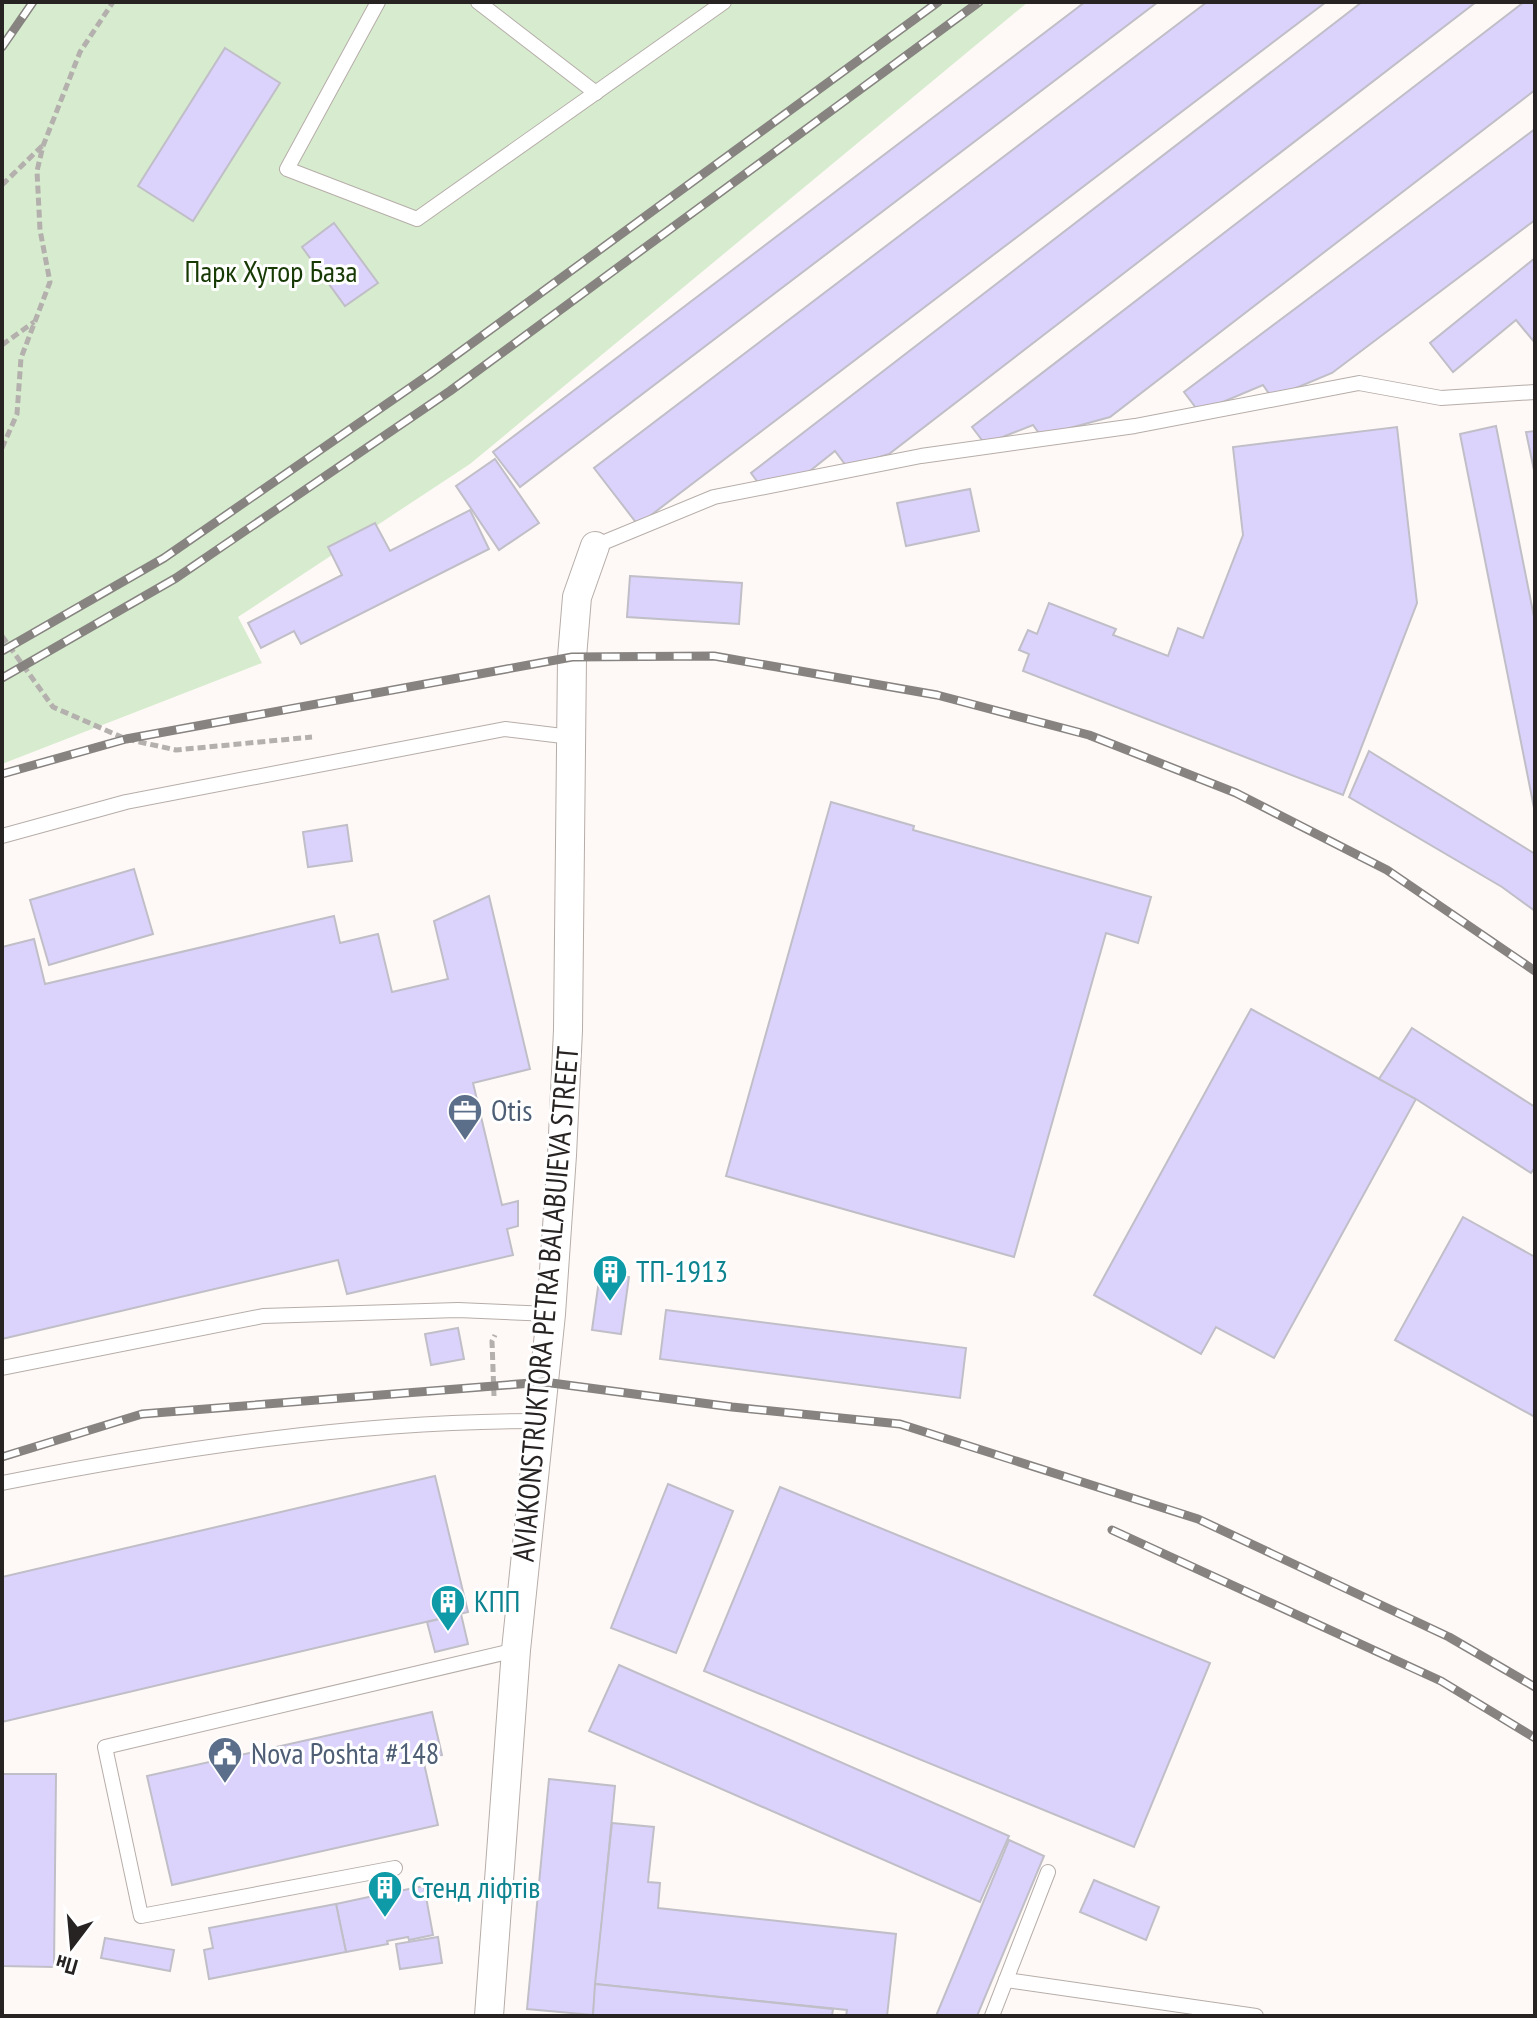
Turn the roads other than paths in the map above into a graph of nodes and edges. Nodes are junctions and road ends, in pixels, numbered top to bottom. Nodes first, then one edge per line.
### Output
1 (378, 2) edge
2 (478, 2) edge
3 (724, 2) edge
4 (596, 93) junction
5 (1535, 392) edge
6 (595, 546) joint
7 (571, 737) junction
8 (2, 836) edge
9 (551, 1314) junction
10 (2, 1368) edge
11 (539, 1421) junction
12 (2, 1483) edge
13 (516, 1650) junction
14 (395, 1868) dead end
15 (1048, 1872) dead end
16 (1006, 1980) junction
17 (489, 2016) edge
18 (992, 2016) edge
19 (1256, 2016) edge

1 - 4 lane
2 - 4 lane
3 - 4 lane
5 - 6 lane
6 - 7 street, AVIAKONSTRUKTORA PETRA BALABUIEVA STREET
7 - 8 lane
7 - 9 street, AVIAKONSTRUKTORA PETRA BALABUIEVA STREET
9 - 10 lane
9 - 11 street, AVIAKONSTRUKTORA PETRA BALABUIEVA STREET
11 - 12 lane
11 - 13 street, AVIAKONSTRUKTORA PETRA BALABUIEVA STREET
13 - 14 lane
13 - 17 street, AVIAKONSTRUKTORA PETRA BALABUIEVA STREET
15 - 16 lane
16 - 18 lane
16 - 19 lane

